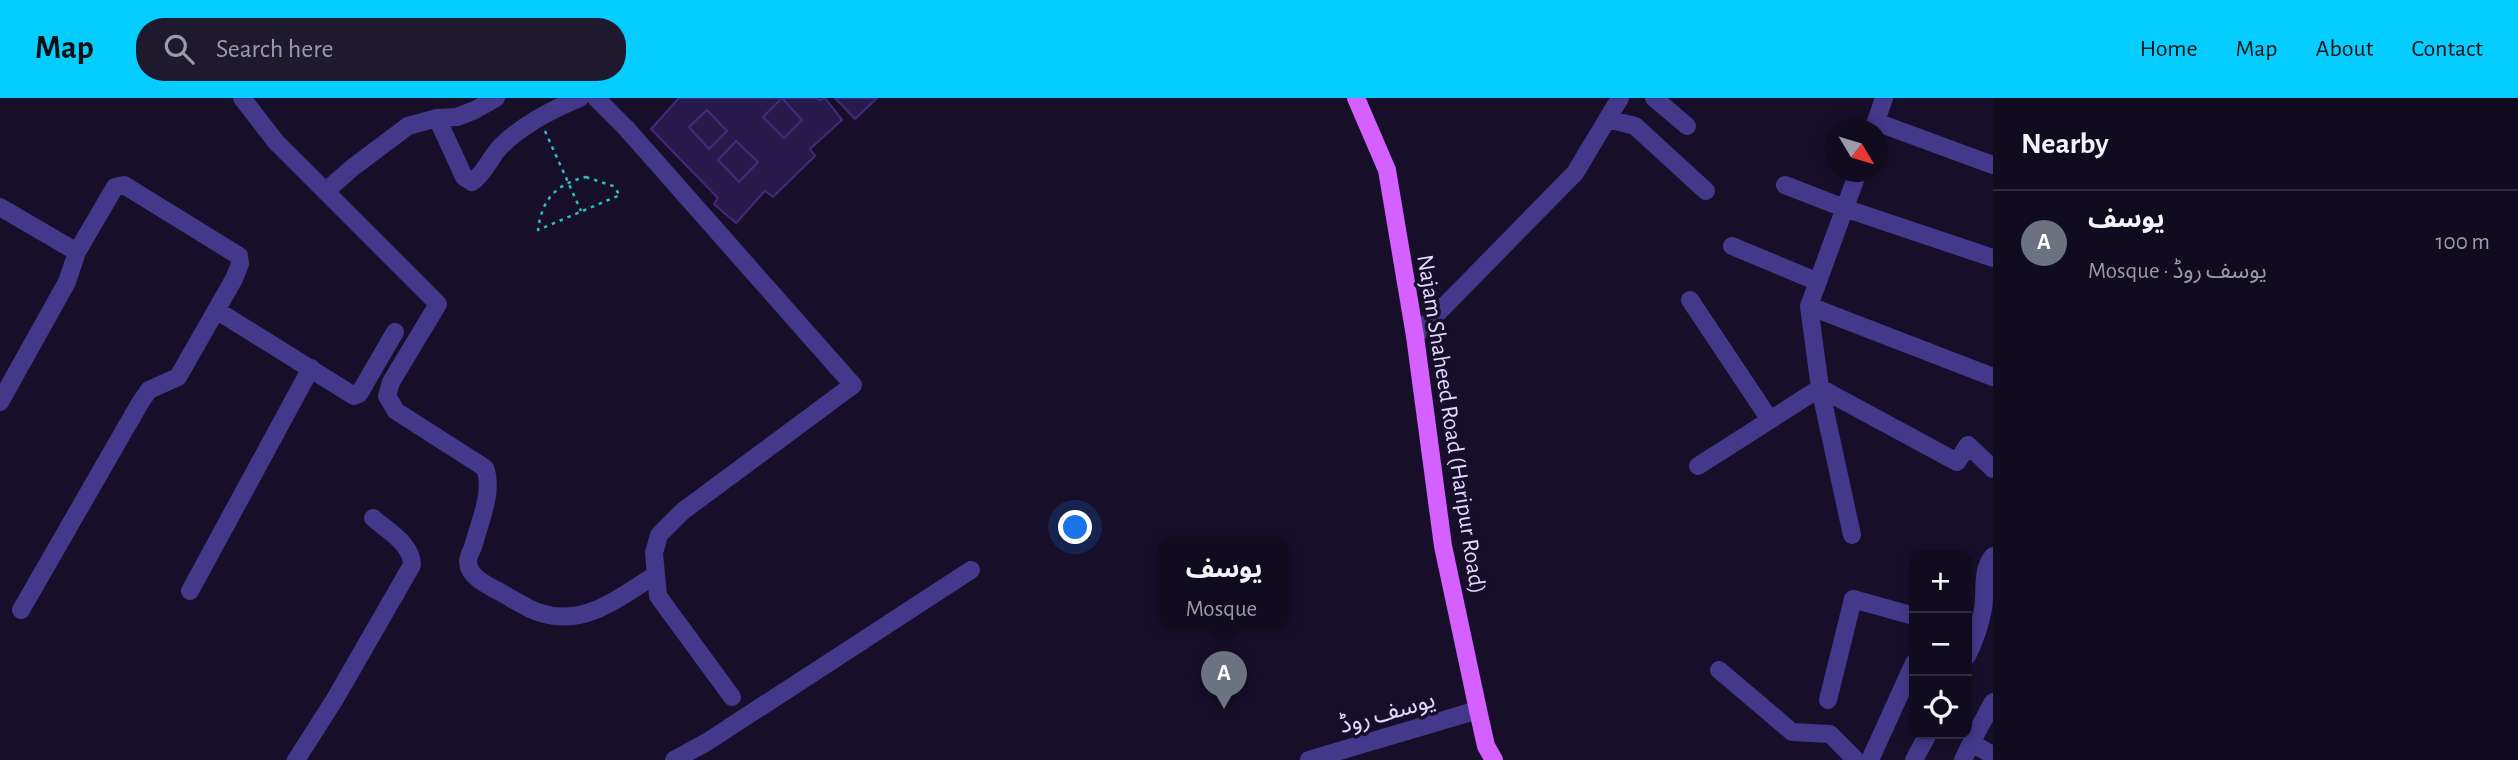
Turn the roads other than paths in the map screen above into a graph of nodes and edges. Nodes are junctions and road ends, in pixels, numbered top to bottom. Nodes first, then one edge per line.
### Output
1 (242, 98) edge
2 (496, 98) edge
3 (580, 98) edge
4 (596, 98) edge
5 (1356, 98) edge
6 (1620, 98) edge
7 (1654, 98) edge
8 (1884, 98) edge
9 (438, 118) junction
10 (1608, 119) junction
11 (1876, 119) edge
12 (1687, 126) dead end
13 (1888, 131) edge
14 (1993, 165) edge
15 (1854, 182) edge
16 (1785, 185) dead end
17 (326, 191) junction
18 (1706, 191) dead end
19 (0, 206) edge
20 (1844, 208) junction
21 (1732, 246) dead end
22 (77, 252) junction
23 (1993, 258) edge
24 (1816, 281) junction
25 (1690, 300) dead end
26 (1809, 306) junction
27 (216, 310) junction
28 (395, 332) dead end
29 (1415, 336) junction
30 (311, 368) junction
31 (1993, 377) edge
32 (1820, 387) junction
33 (0, 402) edge
34 (1770, 420) junction
35 (1699, 466) dead end
36 (1993, 469) edge
37 (373, 518) dead end
38 (1852, 536) dead end
39 (1993, 556) edge
40 (971, 570) dead end
41 (655, 575) junction
42 (190, 591) dead end
43 (1972, 600) edge
44 (1984, 606) junction
45 (21, 610) dead end
46 (1909, 614) edge
47 (1972, 646) edge
48 (1719, 670) dead end
49 (1909, 674) edge
50 (732, 697) dead end
51 (1828, 700) dead end
52 (1993, 702) edge
53 (1478, 710) junction
54 (1925, 739) edge
55 (1971, 743) junction
56 (1993, 755) edge
57 (296, 760) edge
58 (674, 760) edge
59 (1309, 760) edge
60 (1494, 760) edge
61 (1856, 760) edge
62 (1870, 760) edge
63 (1914, 760) edge
64 (1963, 760) edge

1 - 17 street
2 - 9 street
3 - 9 street
4 - 41 street
5 - 29 main road, Najam Shaheed Road (Haripur Road)
6 - 10 street
7 - 12 street
8 - 11 street
9 - 17 street
10 - 18 street
10 - 29 street
13 - 14 street
15 - 20 street
16 - 20 street
17 - 41 street
19 - 22 street
20 - 23 street
20 - 24 street
21 - 24 street
22 - 27 street
22 - 33 street
24 - 26 street
25 - 34 street
26 - 31 street
26 - 32 street
27 - 30 street
27 - 45 street
28 - 30 street
29 - 53 main road, Najam Shaheed Road (Haripur Road)
30 - 42 street
32 - 34 street
32 - 36 street
32 - 38 street
34 - 35 street
37 - 57 street
39 - 44 street
40 - 58 street
41 - 50 street
43 - 44 street
44 - 47 street
46 - 51 street
48 - 61 street
49 - 62 street
52 - 55 street
53 - 59 street, یوسف روڈ
53 - 60 main road, Najam Shaheed Road (Haripur Road)
54 - 63 street
55 - 56 street
55 - 64 street

